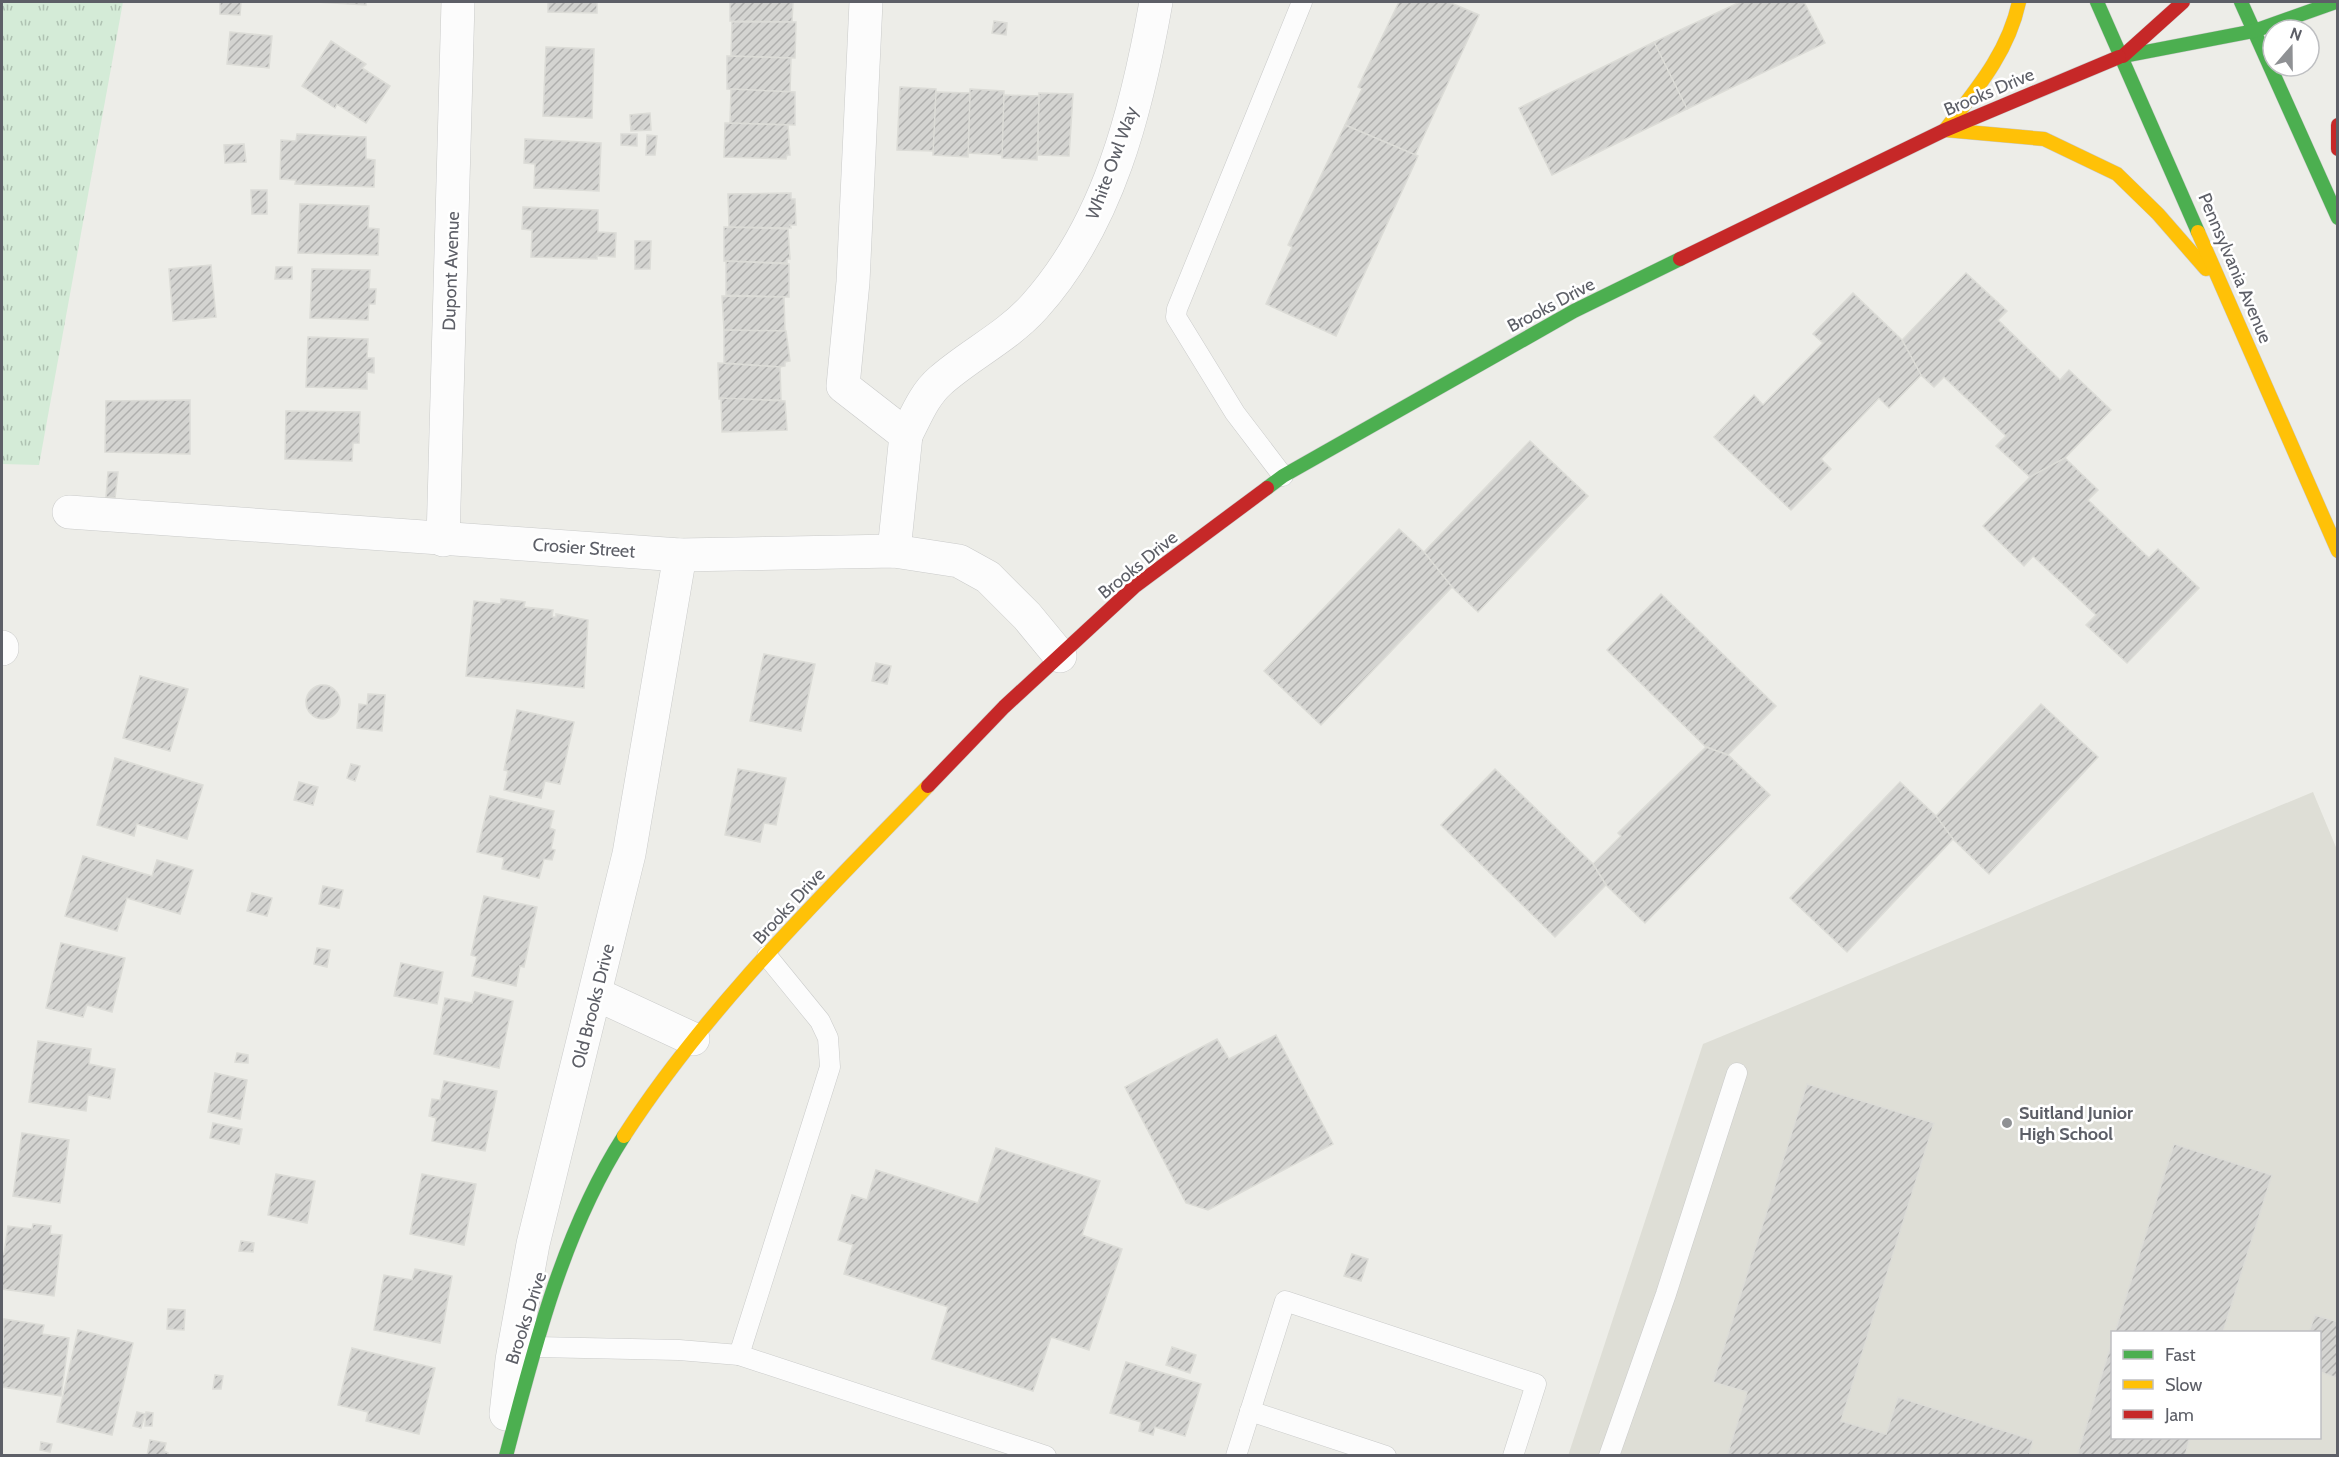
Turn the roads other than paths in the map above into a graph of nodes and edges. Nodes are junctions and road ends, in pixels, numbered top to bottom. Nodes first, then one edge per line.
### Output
1 (459, 2) edge
2 (866, 2) edge
3 (1156, 2) edge
4 (1302, 2) edge
5 (2019, 2) edge
6 (2097, 2) edge
7 (2183, 2) edge
8 (2241, 2) edge
9 (2336, 2) edge
10 (2254, 32) junction
11 (2123, 56) junction
12 (2337, 125) edge
13 (1945, 130) junction
14 (2337, 148) edge
15 (2337, 218) edge
16 (2227, 294) junction
17 (906, 435) junction
18 (1282, 476) junction
19 (69, 512) dead end
20 (443, 540) junction
21 (894, 551) junction
22 (2337, 551) edge
23 (680, 555) junction
24 (1060, 656) junction
25 (767, 956) junction
26 (596, 994) junction
27 (693, 1039) junction
28 (1737, 1073) dead end
29 (536, 1347) junction
30 (738, 1355) junction
31 (1250, 1411) junction
32 (994, 1447) edge
33 (506, 1455) edge
34 (1046, 1455) edge
35 (1236, 1455) edge
36 (1386, 1455) edge
37 (1513, 1455) edge
38 (1609, 1455) edge

1 - 20 street, Dupont Avenue
2 - 17 street
3 - 17 street, White Owl Way
4 - 18 lane
5 - 13 main road
6 - 11 main road, Pennsylvania Avenue
7 - 11 main road, Brooks Drive
8 - 10 main road
9 - 10 main road, Brooks Drive
10 - 11 main road, Brooks Drive
10 - 15 main road
11 - 13 main road, Brooks Drive
11 - 16 main road, Pennsylvania Avenue
12 - 14 main road
13 - 16 main road
13 - 18 main road, Brooks Drive
16 - 22 main road, Pennsylvania Avenue
17 - 21 street, White Owl Way
18 - 24 main road, Brooks Drive
19 - 20 street, Crosier Street
20 - 23 street, Crosier Street
21 - 23 street, Crosier Street
21 - 24 street, Crosier Street
23 - 26 street, Old Brooks Drive
24 - 25 main road, Brooks Drive
25 - 27 main road, Brooks Drive
25 - 30 lane
26 - 27 street
26 - 33 street, Old Brooks Drive
27 - 29 main road, Brooks Drive
28 - 38 lane
29 - 30 lane
29 - 33 main road, Brooks Drive
30 - 32 lane
31 - 35 lane
31 - 36 lane
31 - 37 lane
32 - 34 lane

